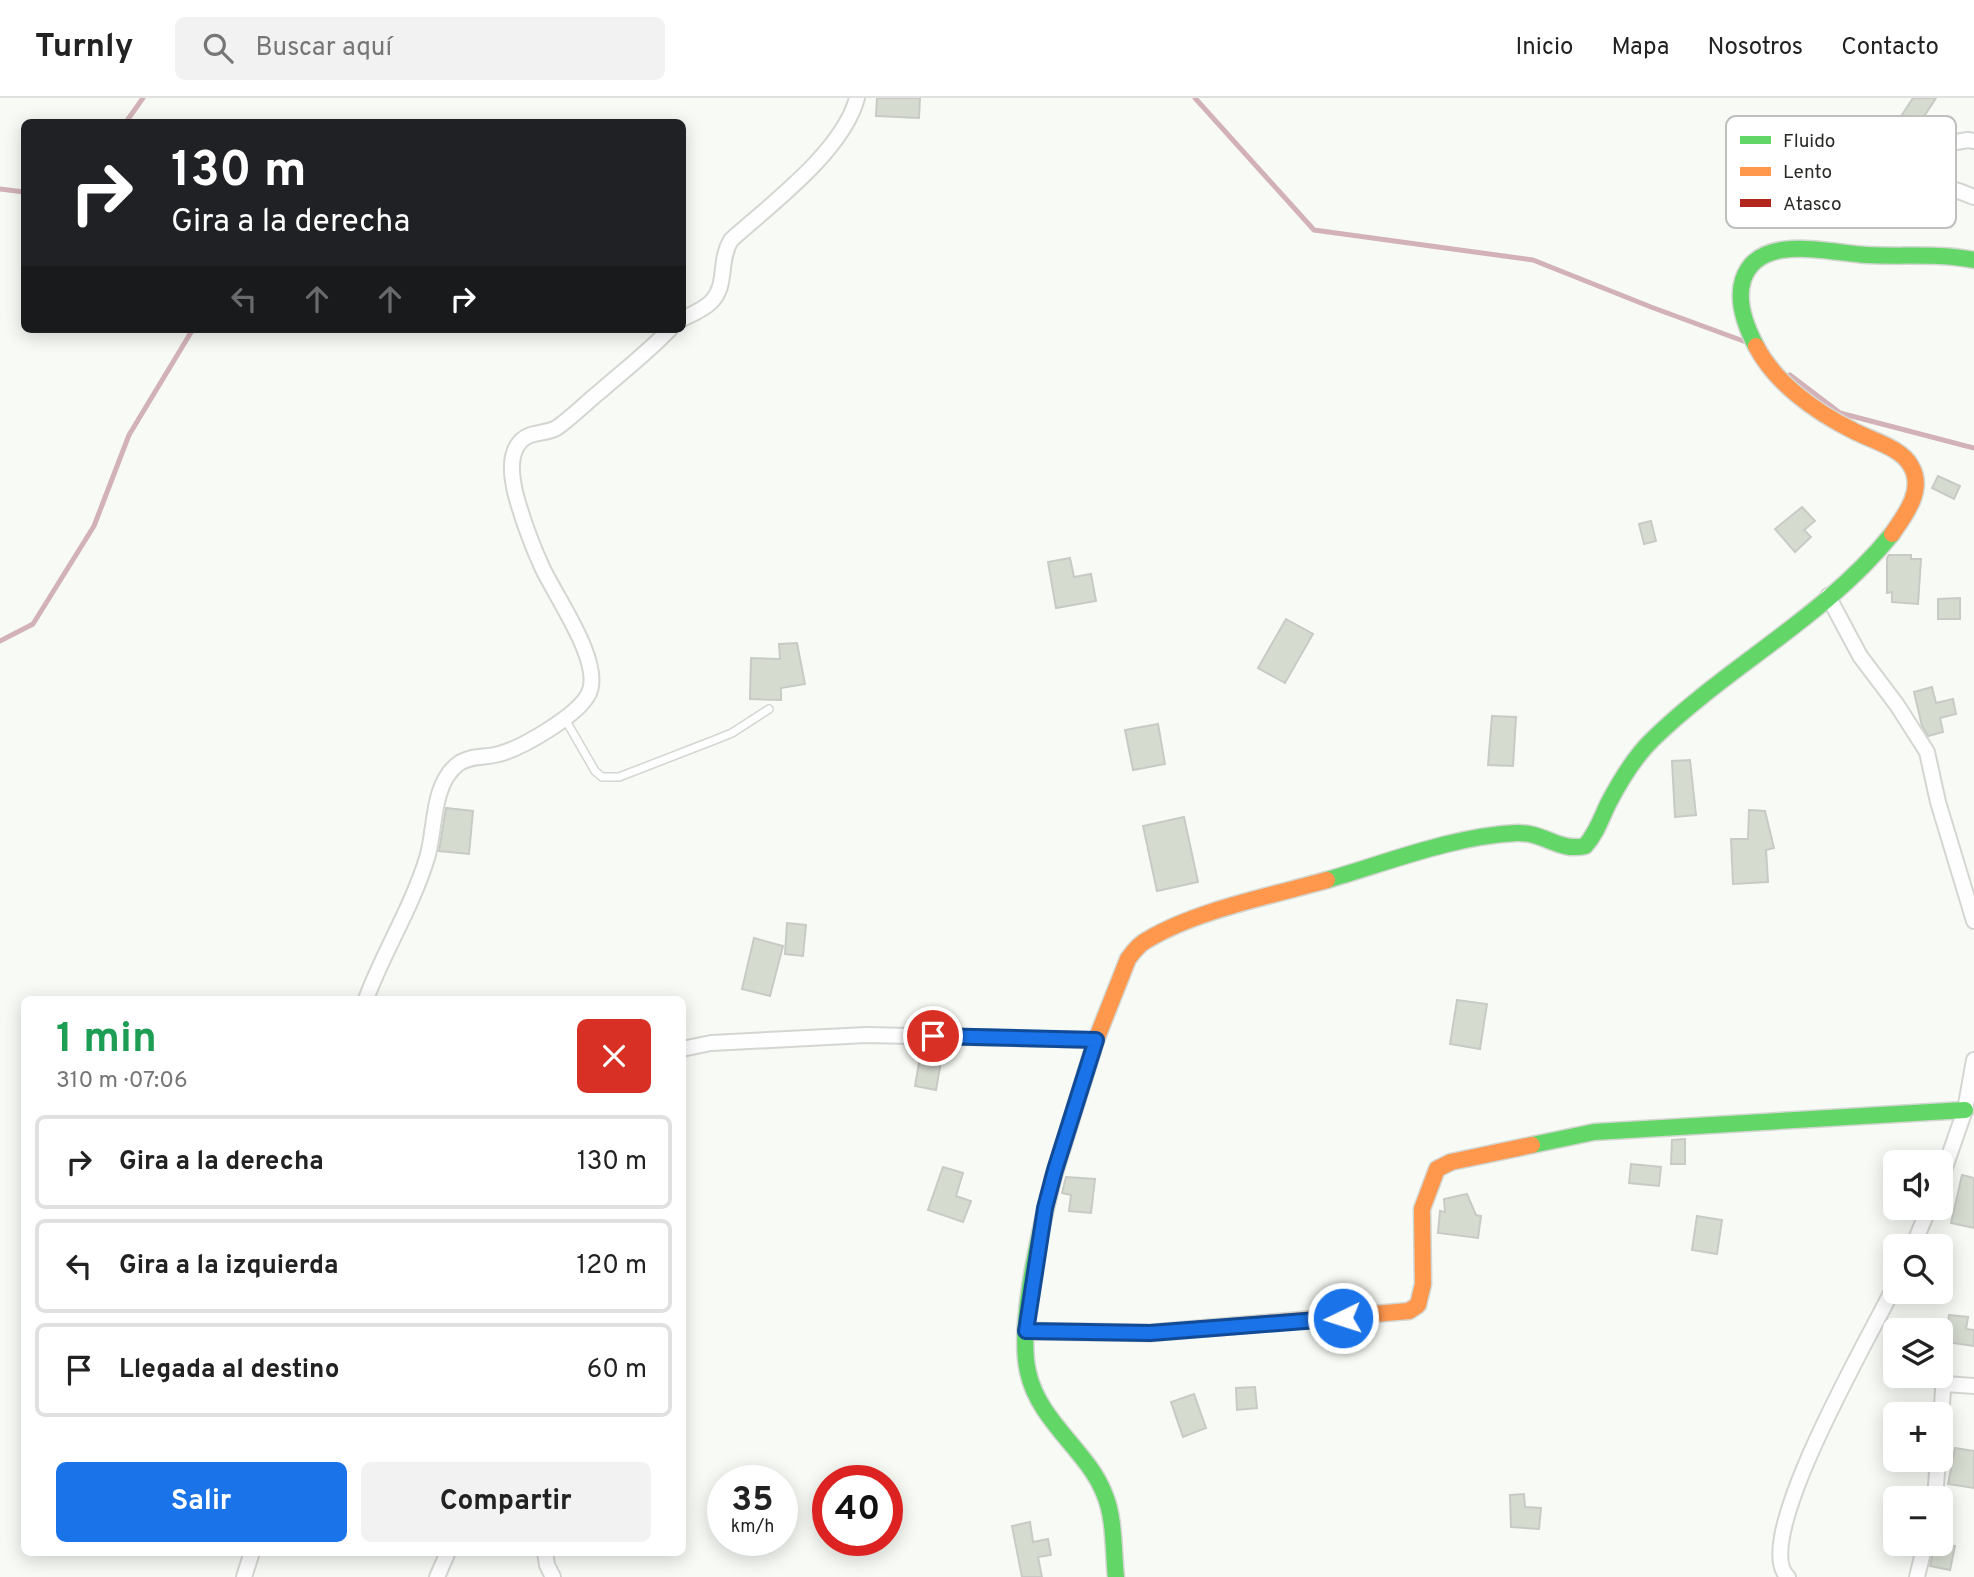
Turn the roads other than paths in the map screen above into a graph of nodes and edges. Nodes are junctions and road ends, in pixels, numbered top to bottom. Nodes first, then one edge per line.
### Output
1 (857, 98) edge
2 (1974, 141) edge
3 (1956, 142) edge
4 (1956, 190) edge
5 (1974, 197) edge
6 (1974, 260) edge
7 (686, 317) edge
8 (665, 333) edge
9 (1828, 596) junction
10 (769, 709) dead end
11 (565, 719) junction
12 (1974, 921) edge
13 (367, 996) edge
14 (1096, 1040) junction
15 (686, 1048) edge
16 (1974, 1060) edge
17 (1965, 1110) junction
18 (1951, 1150) edge
19 (1885, 1304) edge
20 (1026, 1331) junction
21 (1974, 1386) edge
22 (1942, 1402) edge
23 (251, 1556) edge
24 (446, 1556) edge
25 (546, 1556) edge
26 (1922, 1556) edge
27 (244, 1577) edge
28 (437, 1577) edge
29 (553, 1577) edge
30 (1116, 1577) edge
31 (1788, 1577) edge
32 (1917, 1577) edge

1 - 7 street
2 - 3 street
4 - 5 street
6 - 9 street
8 - 11 street
9 - 12 street
9 - 14 street
10 - 11 lane
11 - 13 street
14 - 15 street
14 - 20 street
16 - 17 street
17 - 18 street
17 - 20 street
19 - 31 street
20 - 30 street
21 - 22 street
23 - 27 street
24 - 28 street
25 - 29 street
26 - 32 street

